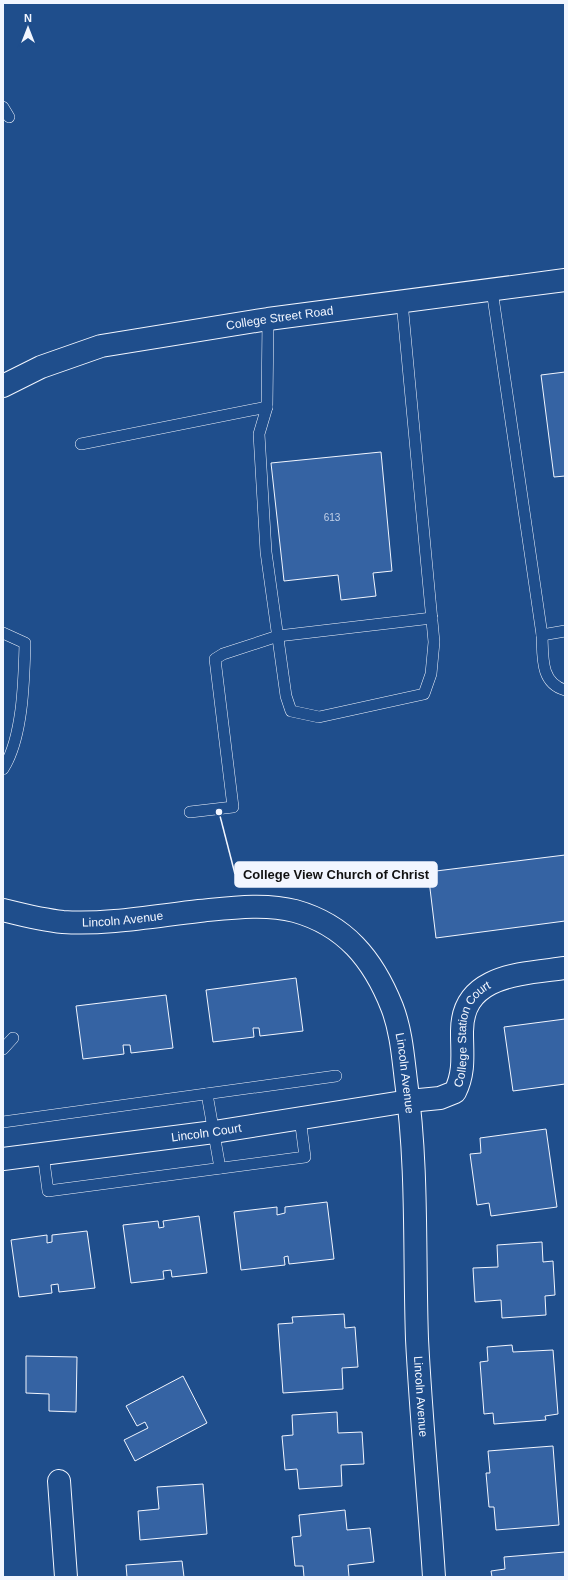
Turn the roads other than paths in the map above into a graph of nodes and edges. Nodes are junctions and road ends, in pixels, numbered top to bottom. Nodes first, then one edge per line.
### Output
1 (3, 107) edge
2 (9, 117) dead end
3 (565, 280) edge
4 (492, 290) junction
5 (402, 302) junction
6 (268, 319) junction
7 (3, 386) edge
8 (267, 408) junction
9 (81, 444) dead end
10 (432, 618) junction
11 (565, 632) edge
12 (3, 633) edge
13 (542, 635) junction
14 (278, 636) junction
15 (565, 690) edge
16 (3, 769) edge
17 (190, 812) dead end
18 (3, 910) edge
19 (565, 968) edge
20 (13, 1038) dead end
21 (3, 1049) edge
22 (336, 1076) dead end
23 (207, 1094) junction
24 (409, 1101) junction
25 (300, 1118) junction
26 (3, 1122) edge
27 (214, 1132) junction
28 (42, 1154) junction
29 (3, 1159) edge
30 (220, 1168) junction
31 (59, 1482) dead end
32 (66, 1577) edge
33 (434, 1577) edge

1 - 2 lane
3 - 4 street, College Street Road
4 - 5 street, College Street Road
4 - 13 lane
5 - 6 street, College Street Road
5 - 10 lane
6 - 7 street, College Street Road
6 - 8 lane
8 - 9 lane
8 - 14 lane
10 - 14 lane
10 - 14 lane
11 - 13 lane
12 - 16 lane
13 - 15 lane
14 - 17 lane
18 - 24 street, Lincoln Avenue
19 - 24 street, College Station Court
20 - 21 lane
22 - 23 lane
23 - 26 lane
23 - 27 lane
24 - 25 street, Lincoln Court
24 - 33 street, Lincoln Avenue
25 - 27 street, Lincoln Court
25 - 30 lane
27 - 28 street, Lincoln Court
27 - 30 lane
28 - 29 street, Lincoln Court
28 - 30 lane
31 - 32 street

